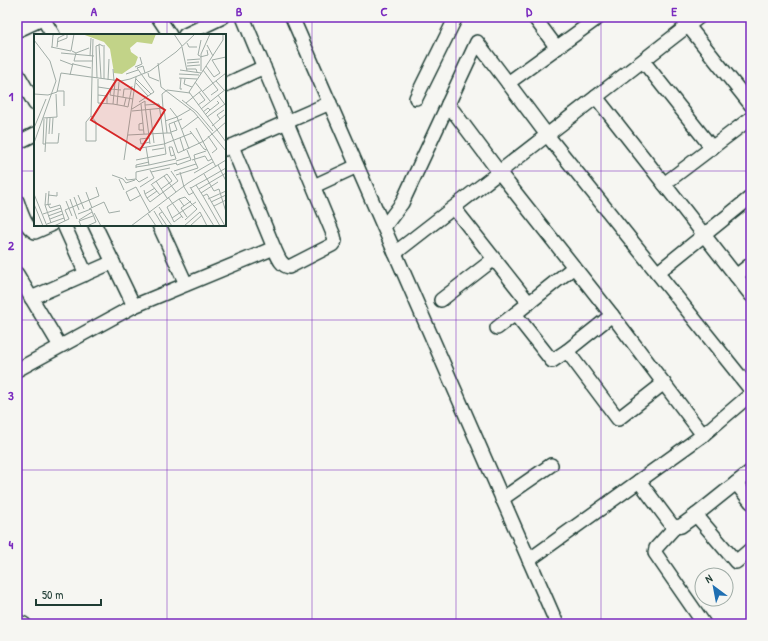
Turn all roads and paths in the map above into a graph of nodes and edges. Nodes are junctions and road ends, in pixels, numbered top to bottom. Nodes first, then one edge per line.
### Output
1 (42, 17) edge
2 (158, 17) edge
3 (223, 17) edge
4 (243, 17) edge
5 (292, 17) edge
6 (456, 17) edge
7 (534, 17) edge
8 (599, 17) edge
9 (699, 17) edge
10 (685, 22) edge
11 (17, 29) edge
12 (52, 34) edge
13 (169, 34) edge
14 (187, 34) edge
15 (557, 48) junction
16 (643, 61) junction
17 (264, 67) junction
18 (17, 73) edge
19 (508, 83) junction
20 (226, 85) edge
21 (596, 97) junction
22 (416, 98) dead end
23 (34, 102) edge
24 (330, 103) junction
25 (448, 104) junction
26 (751, 105) edge
27 (751, 118) edge
28 (286, 122) junction
29 (34, 134) edge
30 (547, 135) junction
31 (17, 143) edge
32 (228, 147) edge
33 (712, 148) junction
34 (357, 166) junction
35 (499, 172) junction
36 (664, 184) junction
37 (314, 186) junction
38 (751, 197) edge
39 (17, 201) edge
40 (454, 208) junction
41 (49, 226) edge
42 (64, 226) edge
43 (95, 226) edge
44 (159, 226) edge
45 (384, 227) junction
46 (704, 235) junction
47 (274, 248) junction
48 (395, 253) junction
49 (494, 259) junction
50 (113, 262) junction
51 (751, 264) edge
52 (574, 267) junction
53 (657, 272) junction
54 (17, 274) edge
55 (86, 274) junction
56 (736, 276) junction
57 (186, 284) junction
58 (751, 295) edge
59 (31, 298) junction
60 (441, 300) dead end
61 (529, 303) junction
62 (134, 306) junction
63 (515, 314) junction
64 (612, 315) junction
65 (497, 328) dead end
66 (60, 346) junction
67 (567, 351) junction
68 (17, 370) edge
69 (664, 383) junction
70 (751, 390) edge
71 (751, 394) edge
72 (703, 435) junction
73 (551, 465) dead end
74 (751, 471) edge
75 (639, 481) junction
76 (736, 483) junction
77 (502, 499) junction
78 (751, 502) edge
79 (696, 515) junction
80 (675, 527) junction
81 (751, 549) edge
82 (529, 560) junction
83 (17, 621) edge
84 (24, 624) edge
85 (557, 624) edge
86 (704, 624) edge

1 - 11 main road
1 - 12 street
2 - 13 street
3 - 14 street
4 - 17 street
5 - 24 street
6 - 22 street
7 - 15 street
8 - 15 street
9 - 10 street
10 - 16 street
10 - 26 street
15 - 19 street
16 - 21 street
16 - 33 street
17 - 20 street
17 - 28 street
18 - 23 street
19 - 25 street
19 - 30 street
21 - 30 street
21 - 36 street
24 - 28 street
24 - 34 street
25 - 35 street
25 - 45 street
27 - 33 street
28 - 32 street
28 - 37 street
29 - 31 street
30 - 35 street
30 - 53 street
32 - 47 street
33 - 36 street
34 - 37 street
34 - 45 street
35 - 40 street
35 - 52 street
36 - 46 street
37 - 47 street
38 - 46 street
39 - 41 street
40 - 48 street
40 - 49 street
42 - 55 street
43 - 50 street
44 - 57 street
45 - 48 street
46 - 53 street
46 - 56 street
47 - 57 street
48 - 77 street
49 - 60 street
49 - 61 street
50 - 55 street
50 - 62 street
51 - 56 street
52 - 61 street
52 - 64 street
53 - 70 street
54 - 59 street
55 - 59 street
56 - 58 street
57 - 62 street
59 - 66 street
61 - 63 street
62 - 66 street
63 - 65 street
63 - 67 street
64 - 67 street
64 - 69 street
66 - 68 street
67 - 69 street
69 - 72 street
71 - 72 street
72 - 75 street
73 - 77 street
74 - 76 street
75 - 80 street
75 - 82 street
76 - 78 street
76 - 79 street
77 - 82 street
79 - 80 street
79 - 81 street
80 - 86 street
82 - 85 street
83 - 84 street

